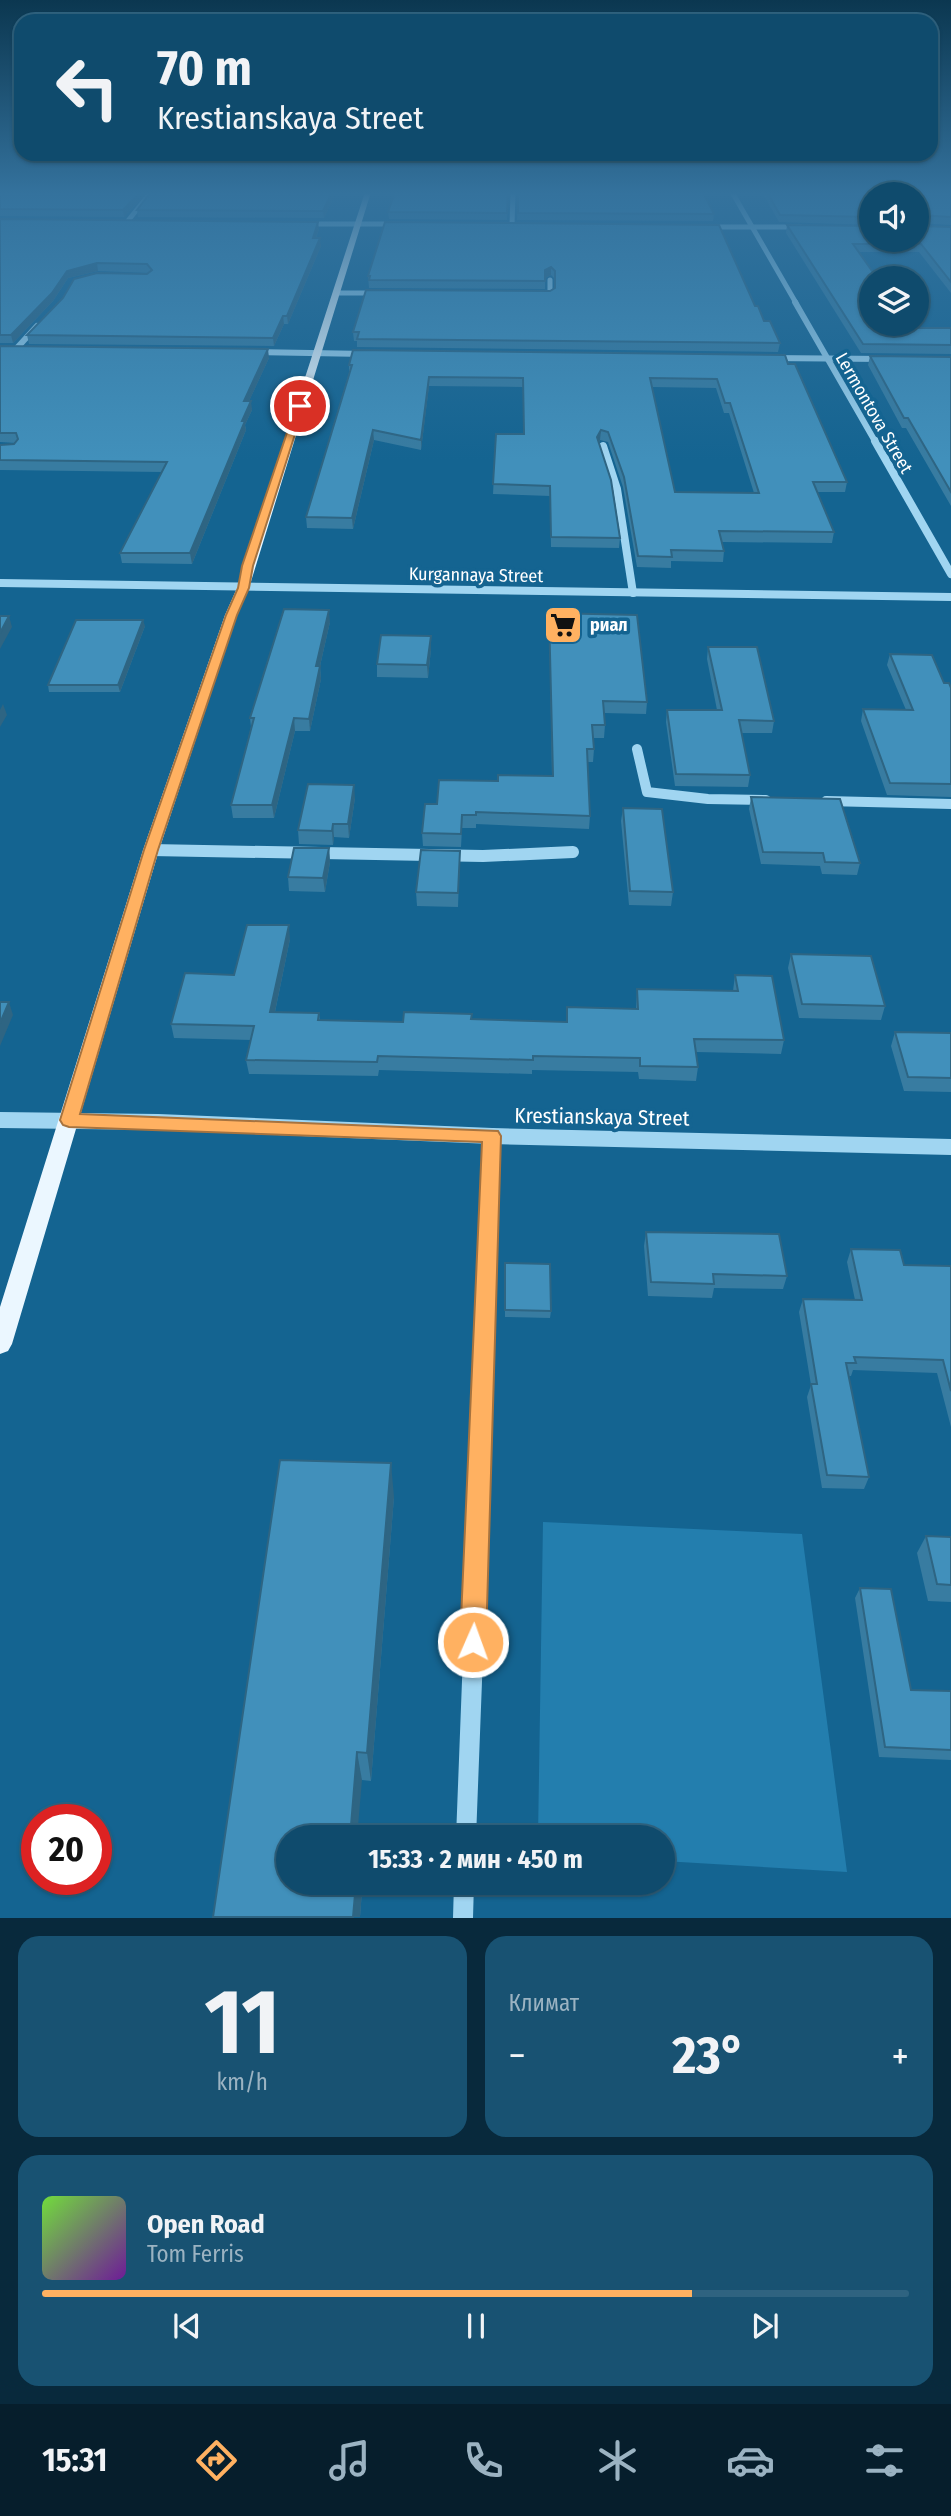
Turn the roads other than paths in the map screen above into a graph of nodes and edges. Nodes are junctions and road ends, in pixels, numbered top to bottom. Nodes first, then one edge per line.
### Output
1 (550, 281) edge
2 (339, 282) edge
3 (783, 282) edge
4 (336, 293) junction
5 (391, 293) edge
6 (525, 294) edge
7 (46, 317) edge
8 (30, 349) edge
9 (249, 352) edge
10 (317, 353) junction
11 (372, 354) edge
12 (757, 358) edge
13 (826, 358) junction
14 (895, 359) edge
15 (603, 446) edge
16 (951, 574) edge
17 (0, 583) edge
18 (243, 588) junction
19 (633, 593) junction
20 (951, 597) edge
21 (637, 749) dead end
22 (785, 800) edge
23 (810, 800) edge
24 (951, 804) edge
25 (151, 850) junction
26 (573, 852) dead end
27 (0, 1120) edge
28 (69, 1120) junction
29 (492, 1136) junction
30 (951, 1147) edge
31 (0, 1344) edge
32 (466, 1825) edge
33 (464, 1895) edge
34 (463, 1917) edge

1 - 6 street
2 - 4 main road
3 - 13 street, Lermontova Street
4 - 5 street
4 - 10 main road
7 - 8 street
9 - 10 street
10 - 11 street
10 - 18 main road
12 - 13 street
13 - 14 street
13 - 16 street, Lermontova Street
15 - 19 street
17 - 18 street, Kurgannaya Street
18 - 19 street, Kurgannaya Street
18 - 25 main road
19 - 20 street, Kurgannaya Street
21 - 22 street
23 - 24 street
25 - 26 street
25 - 28 main road
27 - 28 street, Krestianskaya Street
28 - 29 street, Krestianskaya Street
28 - 31 main road
29 - 30 street, Krestianskaya Street
29 - 32 street
33 - 34 street

